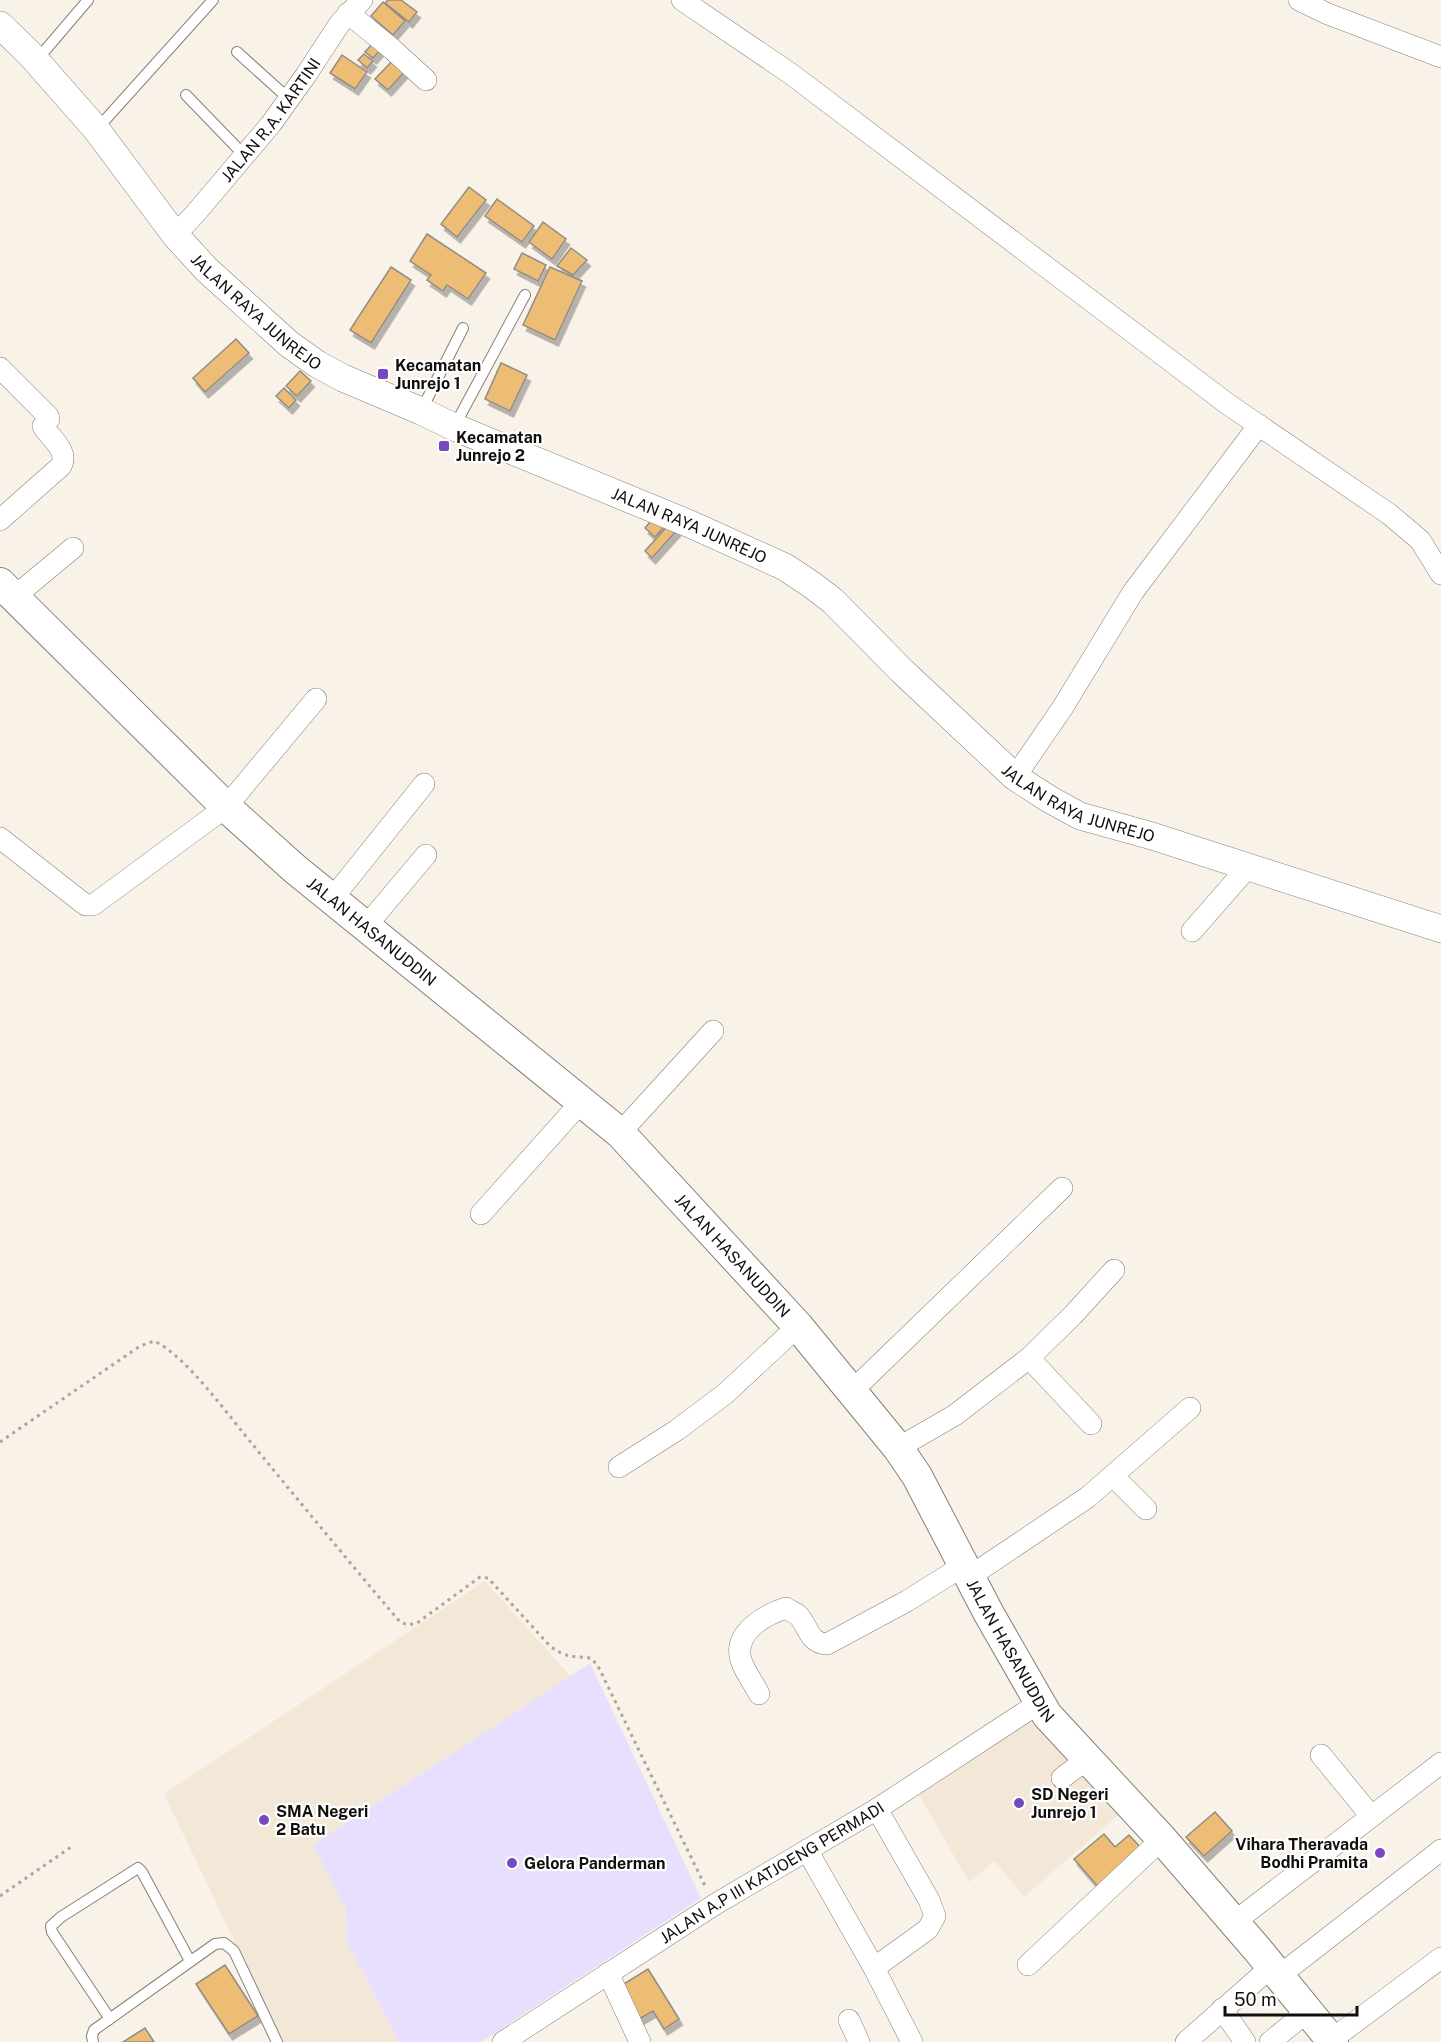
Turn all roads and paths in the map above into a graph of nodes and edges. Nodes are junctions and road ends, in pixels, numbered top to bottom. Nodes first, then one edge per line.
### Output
1 (88, 0) edge
2 (213, 0) edge
3 (682, 0) edge
4 (1299, 0) edge
5 (355, 7) edge
6 (0, 25) edge
7 (237, 52) dead end
8 (1441, 57) edge
9 (36, 61) junction
10 (426, 80) dead end
11 (186, 95) dead end
12 (288, 99) junction
13 (96, 129) junction
14 (245, 156) junction
15 (175, 235) junction
16 (525, 295) dead end
17 (463, 328) dead end
18 (0, 368) edge
19 (421, 411) junction
20 (1258, 425) junction
21 (454, 427) junction
22 (0, 520) edge
23 (73, 548) dead end
24 (1441, 574) edge
25 (7, 590) edge
26 (316, 699) dead end
27 (1015, 777) junction
28 (424, 784) dead end
29 (226, 807) junction
30 (0, 838) edge
31 (426, 855) dead end
32 (1248, 867) junction
33 (332, 899) junction
34 (366, 926) junction
35 (1441, 928) edge
36 (1192, 931) dead end
37 (713, 1031) dead end
38 (582, 1101) junction
39 (620, 1133) junction
40 (1062, 1188) dead end
41 (481, 1214) dead end
42 (1114, 1270) dead end
43 (798, 1326) junction
44 (1029, 1358) junction
45 (851, 1392) junction
46 (1190, 1408) dead end
47 (1091, 1424) dead end
48 (0, 1442) edge
49 (898, 1448) junction
50 (619, 1467) dead end
51 (1113, 1476) junction
52 (1146, 1509) dead end
53 (966, 1571) junction
54 (759, 1694) dead end
55 (1039, 1703) junction
56 (1321, 1755) dead end
57 (1087, 1759) junction
58 (1441, 1763) edge
59 (1062, 1778) dead end
60 (877, 1809) junction
61 (1371, 1816) junction
62 (1162, 1839) junction
63 (71, 1847) dead end
64 (807, 1850) junction
65 (1441, 1850) edge
66 (0, 1896) edge
67 (714, 1905) junction
68 (1233, 1923) junction
69 (1441, 1958) edge
70 (190, 1961) junction
71 (1028, 1965) dead end
72 (874, 1968) junction
73 (1275, 1972) junction
74 (608, 1973) junction
75 (1222, 2009) junction
76 (1308, 2012) junction
77 (110, 2019) junction
78 (849, 2020) dead end
79 (1332, 2041) edge
80 (93, 2042) edge
81 (278, 2042) edge
82 (503, 2042) edge
83 (640, 2042) edge
84 (859, 2042) edge
85 (912, 2042) edge
86 (1186, 2042) edge
87 (1245, 2042) edge
88 (1270, 2042) edge

1 - 9 lane
2 - 13 lane
3 - 20 street
4 - 8 street
5 - 10 street
5 - 12 street, JALAN R.A. KARTINI
6 - 9 street, JALAN RAYA JUNREJO
7 - 12 lane
9 - 13 street, JALAN RAYA JUNREJO
11 - 14 lane
12 - 14 street, JALAN R.A. KARTINI
13 - 15 street, JALAN RAYA JUNREJO
14 - 15 street, JALAN R.A. KARTINI
15 - 19 street, JALAN RAYA JUNREJO
16 - 21 lane
17 - 19 lane
18 - 22 street
19 - 21 street, JALAN RAYA JUNREJO
20 - 24 street
20 - 27 street
21 - 27 street, JALAN RAYA JUNREJO
23 - 25 street
25 - 29 main road, JALAN HASANUDDIN
26 - 29 street
27 - 32 street, JALAN RAYA JUNREJO
28 - 33 street
29 - 30 street
29 - 33 main road, JALAN HASANUDDIN
31 - 34 street
32 - 35 street, JALAN RAYA JUNREJO
32 - 36 street
33 - 34 main road, JALAN HASANUDDIN
34 - 38 main road, JALAN HASANUDDIN
37 - 39 street
38 - 39 main road, JALAN HASANUDDIN
38 - 41 street
39 - 43 main road, JALAN HASANUDDIN
40 - 45 street
42 - 44 street
43 - 45 main road, JALAN HASANUDDIN
43 - 50 street
44 - 47 street
44 - 49 street
45 - 49 main road, JALAN HASANUDDIN
46 - 51 street
48 - 67 path
49 - 53 main road, JALAN HASANUDDIN
51 - 52 street
51 - 53 street
53 - 54 street
53 - 55 main road, JALAN HASANUDDIN
55 - 57 main road, JALAN HASANUDDIN
55 - 60 street, JALAN A.P III KATJOENG PERMADI
56 - 61 street
57 - 59 street
57 - 62 main road, JALAN HASANUDDIN
58 - 61 street
60 - 64 street, JALAN A.P III KATJOENG PERMADI
60 - 72 street
61 - 68 street
62 - 68 main road, JALAN HASANUDDIN
62 - 71 street
63 - 66 path
64 - 67 street, JALAN A.P III KATJOENG PERMADI
64 - 72 street
65 - 73 street
67 - 74 street, JALAN A.P III KATJOENG PERMADI
68 - 73 main road, JALAN HASANUDDIN
69 - 79 street
70 - 77 lane
70 - 77 lane
70 - 81 lane
72 - 85 street
73 - 75 street
73 - 76 main road, JALAN HASANUDDIN
74 - 82 street, JALAN A.P III KATJOENG PERMADI
74 - 83 street
75 - 86 street
75 - 87 street
76 - 79 main road, JALAN HASANUDDIN
76 - 88 street
77 - 80 lane
78 - 84 street

